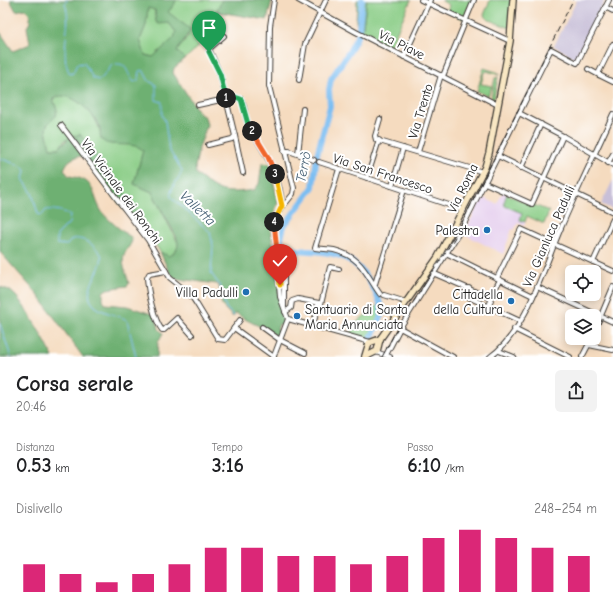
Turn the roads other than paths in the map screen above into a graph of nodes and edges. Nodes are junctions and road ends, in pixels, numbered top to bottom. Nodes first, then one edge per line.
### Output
1 (274, 0) edge
2 (298, 0) edge
3 (326, 0) edge
4 (421, 0) edge
5 (474, 0) edge
6 (513, 0) edge
7 (609, 0) edge
8 (429, 2) edge
9 (605, 7) junction
10 (613, 10) edge
11 (320, 12) junction
12 (465, 22) junction
13 (224, 36) dead end
14 (510, 42) junction
15 (613, 44) edge
16 (404, 56) junction
17 (588, 69) dead end
18 (599, 75) junction
19 (442, 76) junction
20 (299, 80) dead end
21 (613, 82) edge
22 (225, 98) junction
23 (198, 105) dead end
24 (498, 105) junction
25 (303, 109) dead end
26 (519, 113) junction
27 (613, 114) edge
28 (380, 119) dead end
29 (541, 124) junction
30 (61, 125) dead end
31 (234, 136) junction
32 (563, 136) junction
33 (379, 140) junction
34 (208, 145) dead end
35 (403, 148) junction
36 (284, 151) junction
37 (418, 152) junction
38 (298, 154) junction
39 (613, 154) edge
40 (595, 155) junction
41 (498, 156) junction
42 (608, 163) junction
43 (613, 165) edge
44 (522, 168) junction
45 (339, 169) junction
46 (483, 172) junction
47 (243, 173) dead end
48 (367, 178) junction
49 (543, 178) junction
50 (485, 183) junction
51 (392, 186) junction
52 (404, 190) junction
53 (577, 194) junction
54 (282, 206) junction
55 (464, 210) junction
56 (613, 212) edge
57 (613, 218) edge
58 (554, 244) junction
59 (448, 254) junction
60 (284, 259) dead end
61 (593, 262) junction
62 (339, 269) dead end
63 (166, 271) junction
64 (613, 271) edge
65 (435, 274) junction
66 (499, 279) junction
67 (375, 284) junction
68 (537, 287) junction
69 (613, 287) edge
70 (469, 288) junction
71 (533, 296) junction
72 (491, 299) junction
73 (406, 302) junction
74 (319, 303) junction
75 (284, 307) junction
76 (488, 307) junction
77 (585, 309) edge
78 (285, 312) junction
79 (601, 314) edge
80 (601, 316) edge
81 (288, 319) junction
82 (240, 320) dead end
83 (520, 322) junction
84 (613, 322) edge
85 (313, 325) junction
86 (262, 327) dead end
87 (234, 328) junction
88 (400, 328) junction
89 (514, 329) junction
90 (192, 335) dead end
91 (280, 340) junction
92 (589, 345) joint
93 (374, 346) junction
94 (613, 350) edge
95 (499, 351) junction
96 (305, 353) dead end
97 (386, 355) edge
98 (274, 357) edge
99 (364, 357) edge
100 (453, 357) edge
101 (490, 357) edge
102 (514, 357) edge
103 (570, 357) edge
104 (582, 357) edge

1 - 36 street
2 - 11 street, Via Piave
3 - 11 street
4 - 8 street
5 - 12 street, Via Trento
6 - 14 street, Via Roma
7 - 9 street
8 - 12 street
8 - 16 street
9 - 10 street
9 - 26 street
11 - 16 street, Via Piave
11 - 20 street
12 - 14 street
12 - 19 street, Via Trento
13 - 22 street
14 - 24 street, Via Roma
15 - 18 street
16 - 19 street, Via Piave
17 - 18 street
18 - 21 street
19 - 24 street, Via Piave
19 - 37 street, Via Trento
22 - 23 street
22 - 31 street
22 - 54 street
24 - 46 street, Via Roma
25 - 38 street
26 - 29 street
26 - 41 street
27 - 40 street, Via Gianluca Padulli
28 - 33 street
29 - 32 street
29 - 44 street
30 - 63 street, Via Vicinale dei Ronchi
31 - 34 street
31 - 47 street
32 - 40 street
32 - 49 street
33 - 35 street
33 - 48 street
35 - 37 street
35 - 51 street
36 - 38 street, Via San Francesco
36 - 54 street
37 - 46 street
38 - 45 street, Via San Francesco
39 - 42 street
40 - 42 street
40 - 53 street, Via Gianluca Padulli
41 - 44 street
41 - 50 street
42 - 43 street
44 - 49 street
45 - 48 street, Via San Francesco
45 - 67 street
46 - 55 street, Via Roma
48 - 51 street, Via San Francesco
49 - 50 street
49 - 53 street
50 - 59 street
51 - 52 street, Via San Francesco
52 - 55 street, Via San Francesco
52 - 67 street
53 - 56 street
53 - 58 street, Via Gianluca Padulli
54 - 75 street
55 - 73 street, Via Roma
57 - 61 street
58 - 61 street
58 - 66 street
58 - 68 street, Via Gianluca Padulli
59 - 65 street
59 - 66 street
60 - 75 street
61 - 64 street
62 - 74 street
63 - 87 street, Via Vicinale dei Ronchi
63 - 90 street
65 - 70 street
65 - 88 street
66 - 71 street
66 - 72 street
67 - 73 street
68 - 71 street, Via Gianluca Padulli
68 - 77 street
69 - 79 street
70 - 72 street
70 - 76 street
71 - 83 street, Via Gianluca Padulli
72 - 76 street
73 - 93 street, Via Roma
74 - 78 street
74 - 85 street
75 - 78 street
76 - 83 street
78 - 81 street
80 - 84 street
81 - 85 street
81 - 91 street
82 - 87 street, Via Vicinale dei Ronchi
83 - 89 street, Via Gianluca Padulli
85 - 93 street
86 - 91 street
87 - 98 street
88 - 97 street
88 - 100 street
89 - 95 street, Via Gianluca Padulli
89 - 103 street
91 - 96 street
91 - 98 street
92 - 94 street
92 - 104 street
93 - 97 street
93 - 99 street, Via Roma
95 - 101 street, Via Gianluca Padulli
95 - 102 street

